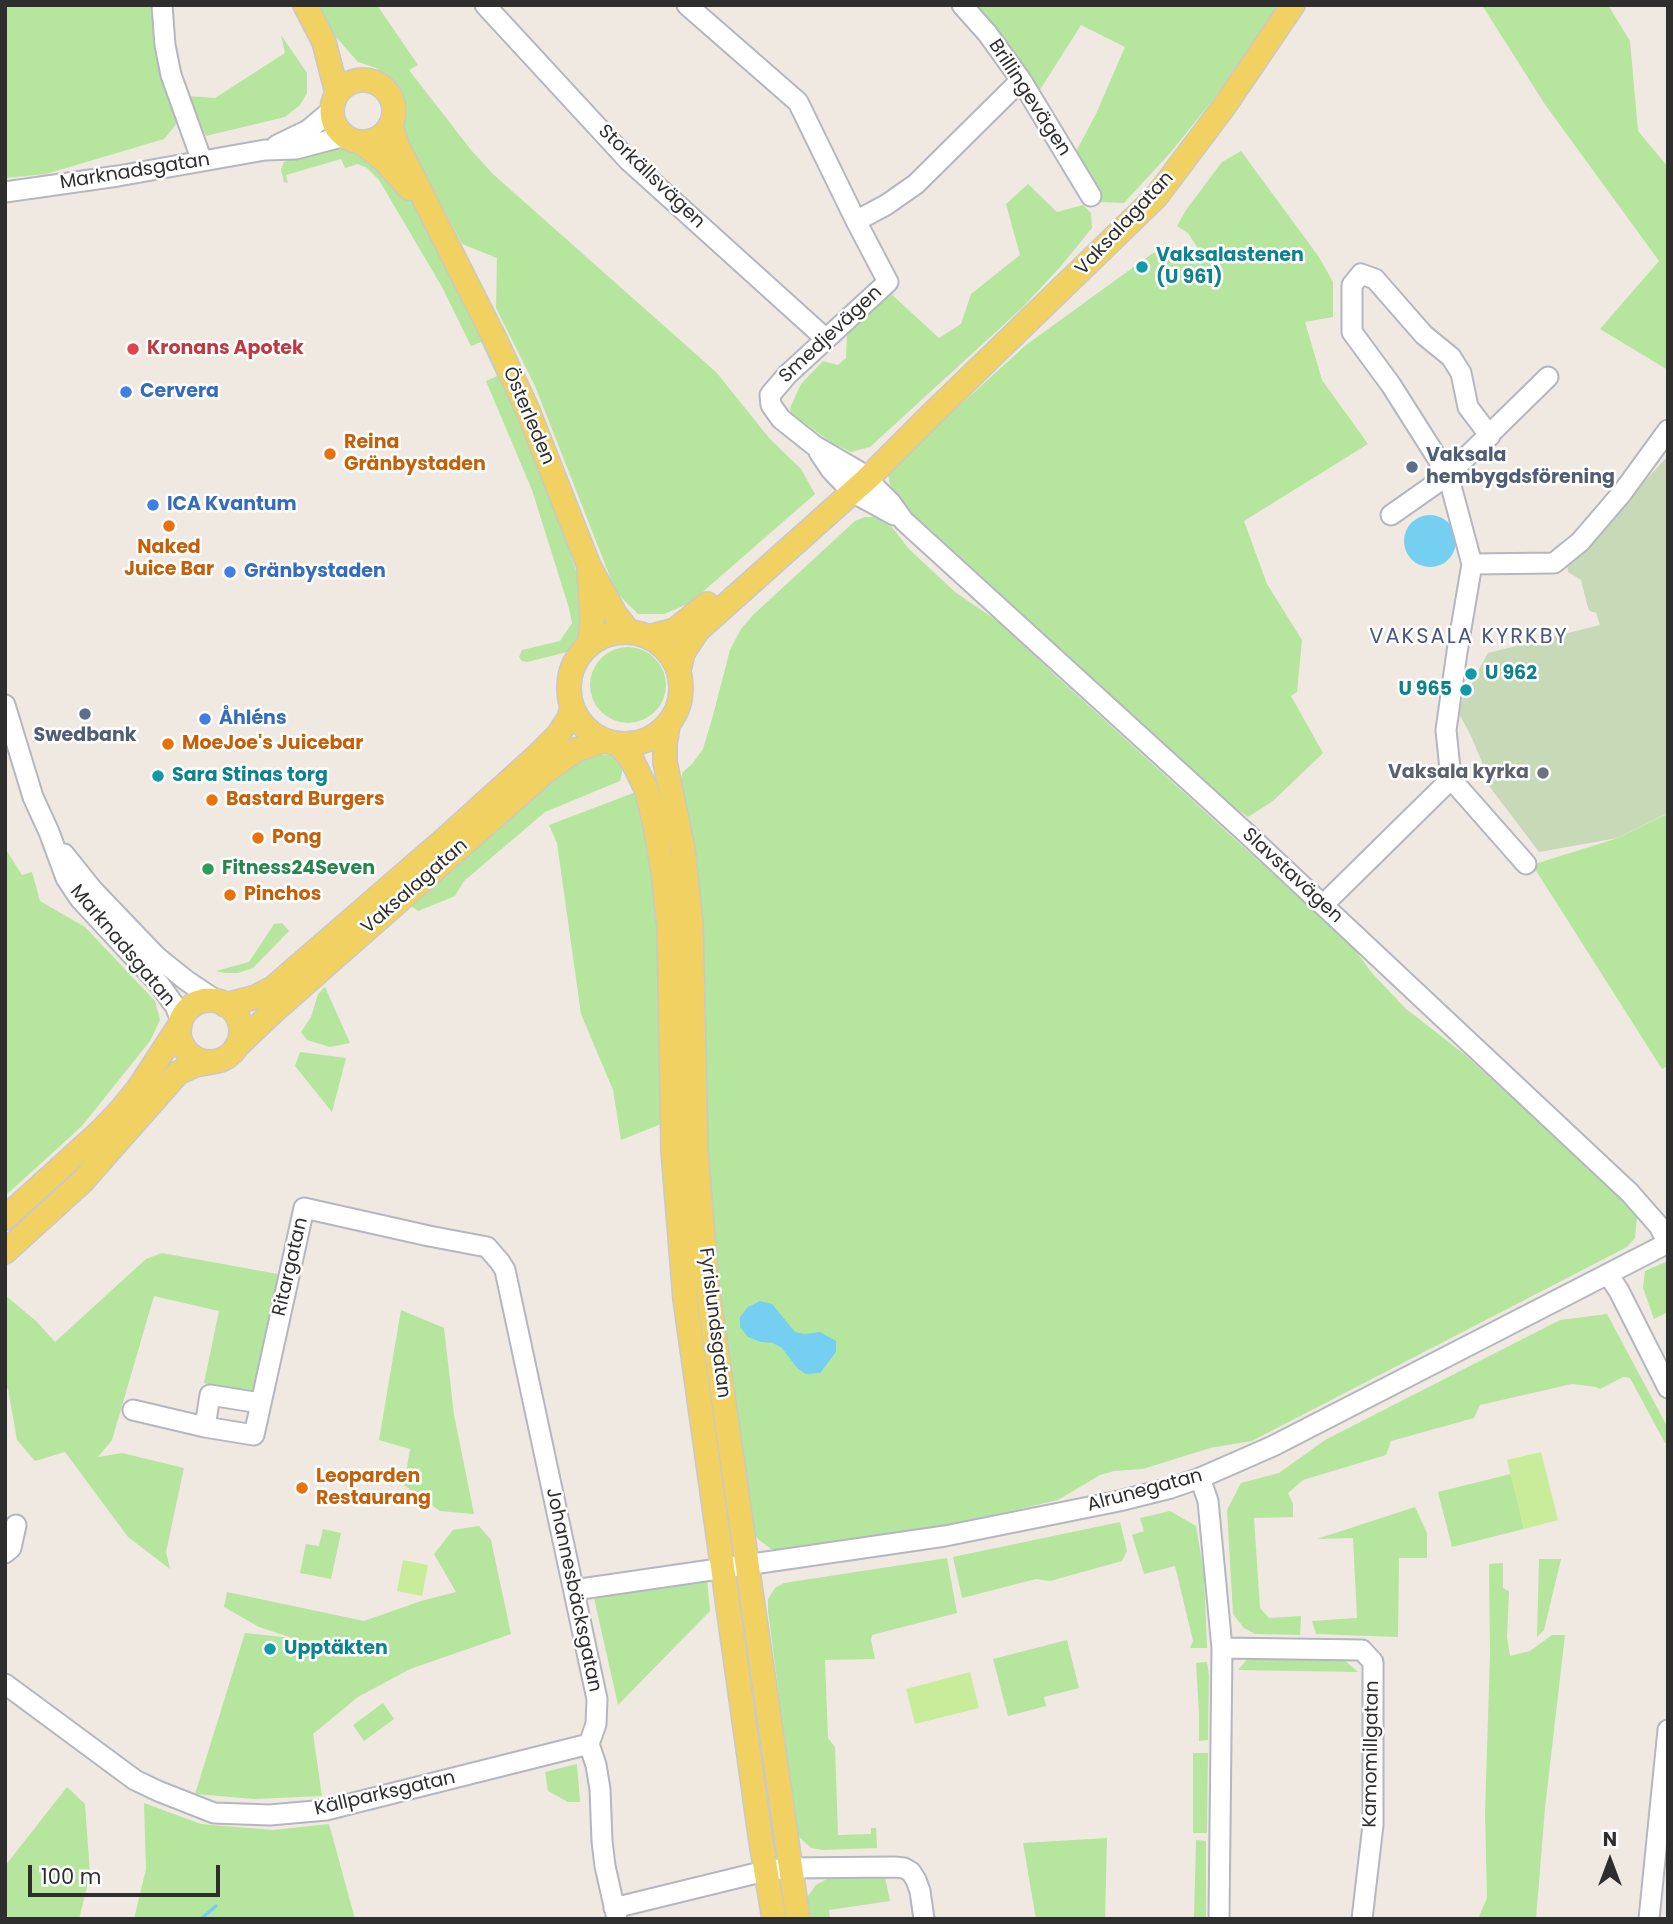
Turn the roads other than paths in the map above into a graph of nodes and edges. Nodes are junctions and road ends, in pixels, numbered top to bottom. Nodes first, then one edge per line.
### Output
1 (162, 5) edge
2 (305, 5) edge
3 (485, 5) edge
4 (687, 5) edge
5 (962, 5) edge
6 (1293, 5) edge
7 (324, 42) junction
8 (362, 80) junction
9 (1021, 80) junction
10 (334, 102) junction
11 (391, 126) junction
12 (353, 139) junction
13 (265, 150) junction
14 (202, 160) junction
15 (5, 192) edge
16 (1091, 196) dead end
17 (856, 221) junction
18 (459, 269) junction
19 (826, 339) junction
20 (1548, 377) dead end
21 (1668, 430) edge
22 (1490, 436) junction
23 (1448, 475) junction
24 (855, 481) junction
25 (1391, 515) dead end
26 (1472, 564) junction
27 (589, 566) junction
28 (638, 634) junction
29 (589, 645) junction
30 (679, 670) junction
31 (5, 705) edge
32 (572, 708) junction
33 (668, 726) junction
34 (611, 743) junction
35 (1451, 779) junction
36 (49, 832) junction
37 (1526, 864) dead end
38 (1323, 905) junction
39 (221, 1003) junction
40 (181, 1022) junction
41 (236, 1047) junction
42 (212, 1062) junction
43 (5, 1218) edge
44 (1668, 1243) edge
45 (5, 1252) edge
46 (500, 1262) joint
47 (1608, 1274) junction
48 (1668, 1388) edge
49 (260, 1404) junction
50 (132, 1410) dead end
51 (205, 1427) junction
52 (1199, 1478) junction
53 (16, 1525) dead end
54 (5, 1553) edge
55 (735, 1566) junction
56 (574, 1590) junction
57 (1222, 1648) junction
58 (5, 1684) edge
59 (1668, 1730) edge
60 (589, 1744) junction
61 (789, 1868) junction
62 (765, 1871) junction
63 (616, 1913) edge
64 (774, 1919) edge
65 (798, 1919) edge
66 (924, 1919) edge
67 (1219, 1919) edge
68 (1362, 1919) edge
69 (1650, 1919) edge

1 - 14 street
2 - 7 main road
3 - 19 street, Storkällsvägen
4 - 17 street
5 - 9 street, Brillingevägen
6 - 24 main road, Vaksalagatan
7 - 8 main road
7 - 10 main road
8 - 10 main road
8 - 11 main road
9 - 16 street, Brillingevägen
9 - 17 street
10 - 12 main road
10 - 13 street, Marknadsgatan
11 - 12 main road
11 - 18 main road, Österleden
12 - 13 street, Marknadsgatan
12 - 18 main road, Österleden
13 - 14 street, Marknadsgatan
14 - 15 street, Marknadsgatan
17 - 19 street, Smedjevägen
18 - 27 main road, Österleden
19 - 24 street, Smedjevägen
20 - 22 street
21 - 26 street
22 - 23 street
22 - 23 street
23 - 25 street
23 - 26 street
24 - 28 main road, Vaksalagatan
24 - 30 main road, Vaksalagatan
24 - 38 street, Slavstavägen
26 - 35 street
27 - 28 main road, Österleden
27 - 29 main road, Österleden
28 - 29 main road
28 - 30 main road
29 - 32 main road
30 - 33 main road
31 - 36 street, Marknadsgatan
32 - 34 main road
32 - 39 main road, Vaksalagatan
33 - 34 main road
33 - 55 main road, Fyrislundsgatan
34 - 41 main road, Vaksalagatan
34 - 55 main road, Fyrislundsgatan
35 - 37 street
35 - 38 street
36 - 39 street, Marknadsgatan
36 - 40 street, Marknadsgatan
38 - 44 street, Slavstavägen
39 - 40 main road
39 - 41 main road
40 - 42 main road
40 - 43 main road
41 - 42 main road
42 - 45 main road
44 - 47 street, Alrunegatan
46 - 49 street, Ritargatan
46 - 56 street, Johannesbäcksgatan
47 - 48 street
47 - 52 street, Alrunegatan
49 - 51 street, Ritargatan
49 - 51 street
50 - 51 street, Ritargatan
52 - 55 street, Alrunegatan
52 - 57 street
53 - 54 street
55 - 56 street, Alrunegatan
55 - 61 main road, Fyrislundsgatan
55 - 62 main road, Fyrislundsgatan
56 - 60 street, Johannesbäcksgatan
57 - 67 street
57 - 68 street, Kamomillgatan
58 - 60 street, Källparksgatan
59 - 69 street
60 - 63 street, Johannesbäcksgatan
61 - 62 street
61 - 65 main road, Fyrislundsgatan
61 - 66 street
62 - 63 street
62 - 64 main road, Fyrislundsgatan

